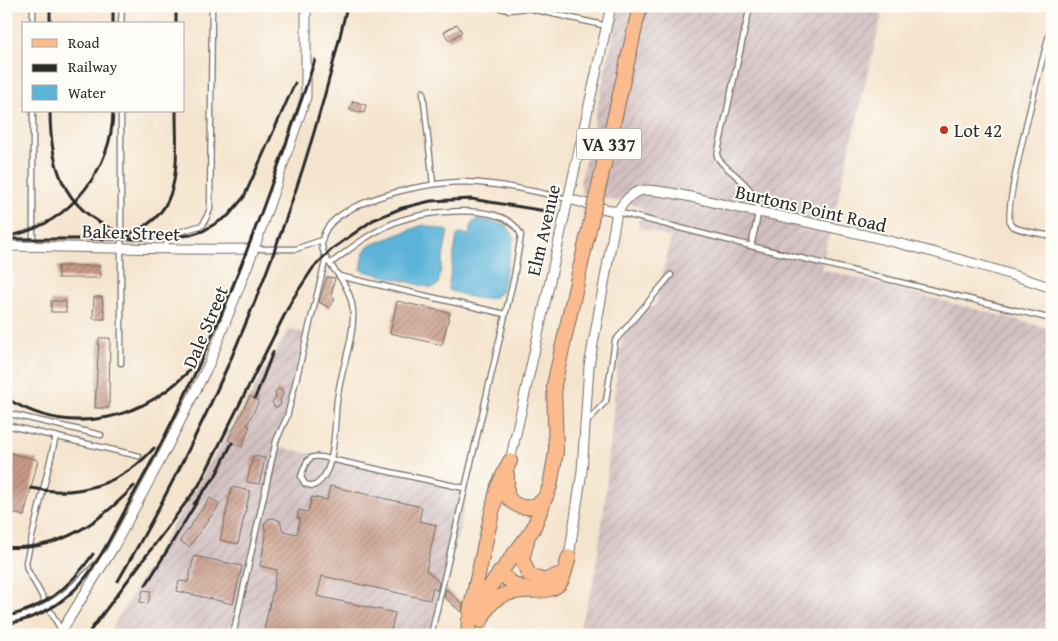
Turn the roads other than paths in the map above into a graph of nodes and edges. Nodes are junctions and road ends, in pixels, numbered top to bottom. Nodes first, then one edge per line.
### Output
1 (33, 6) edge
2 (122, 6) edge
3 (212, 6) edge
4 (306, 6) edge
5 (492, 6) edge
6 (611, 6) edge
7 (640, 6) edge
8 (750, 6) edge
9 (527, 7) edge
10 (33, 22) edge
11 (121, 22) edge
12 (1052, 23) edge
13 (607, 26) junction
14 (423, 92) dead end
15 (33, 112) edge
16 (121, 112) edge
17 (434, 184) junction
18 (570, 199) junction
19 (617, 212) junction
20 (758, 212) junction
21 (1052, 236) edge
22 (322, 240) junction
23 (6, 246) edge
24 (33, 246) junction
25 (751, 246) junction
26 (121, 247) junction
27 (254, 249) junction
28 (165, 250) junction
29 (326, 257) junction
30 (330, 264) junction
31 (671, 275) dead end
32 (339, 276) junction
33 (1052, 288) edge
34 (505, 314) junction
35 (1052, 320) edge
36 (121, 363) dead end
37 (6, 413) edge
38 (6, 425) edge
39 (585, 425) junction
40 (102, 435) dead end
41 (56, 436) junction
42 (139, 456) dead end
43 (330, 459) junction
44 (510, 461) junction
45 (464, 488) junction
46 (549, 490) junction
47 (533, 529) junction
48 (112, 548) junction
49 (568, 557) junction
50 (499, 573) junction
51 (529, 590) junction
52 (48, 606) junction
53 (6, 620) edge
54 (474, 625) edge
55 (60, 633) edge
56 (232, 635) edge
57 (430, 635) edge

1 - 10 lane
2 - 11 lane
3 - 28 lane
4 - 27 street, Dale Street
5 - 9 lane
6 - 13 street, Elm Avenue
7 - 46 main road, VA 337, bridge
8 - 20 lane
9 - 13 lane
12 - 21 lane
13 - 18 street, Elm Avenue
14 - 17 lane
15 - 24 lane
16 - 26 lane
17 - 18 lane
17 - 22 lane
18 - 19 street
18 - 44 street, Elm Avenue
19 - 20 street, Burtons Point Road
19 - 25 lane
19 - 39 street
20 - 25 lane
20 - 33 street, Burtons Point Road
22 - 27 lane
22 - 29 lane
23 - 24 street, Baker Street
24 - 26 street, Baker Street
25 - 35 lane
26 - 28 street, Baker Street
26 - 36 lane
27 - 28 street, Baker Street
27 - 48 street, Dale Street
29 - 30 lane
29 - 56 lane
30 - 32 lane
30 - 34 lane
31 - 39 lane
32 - 34 lane
32 - 43 lane
34 - 45 lane
37 - 40 lane
38 - 41 lane
39 - 49 street
41 - 42 lane
41 - 52 lane
43 - 43 lane
43 - 45 lane
44 - 46 main road
44 - 54 main road
45 - 57 lane
46 - 47 main road, VA 337
47 - 49 main road
47 - 50 main road, VA 337
48 - 52 lane
48 - 55 street, Dale Street
49 - 51 main road
50 - 51 main road
50 - 54 main road, VA 337
51 - 54 main road
52 - 53 lane
52 - 55 lane

